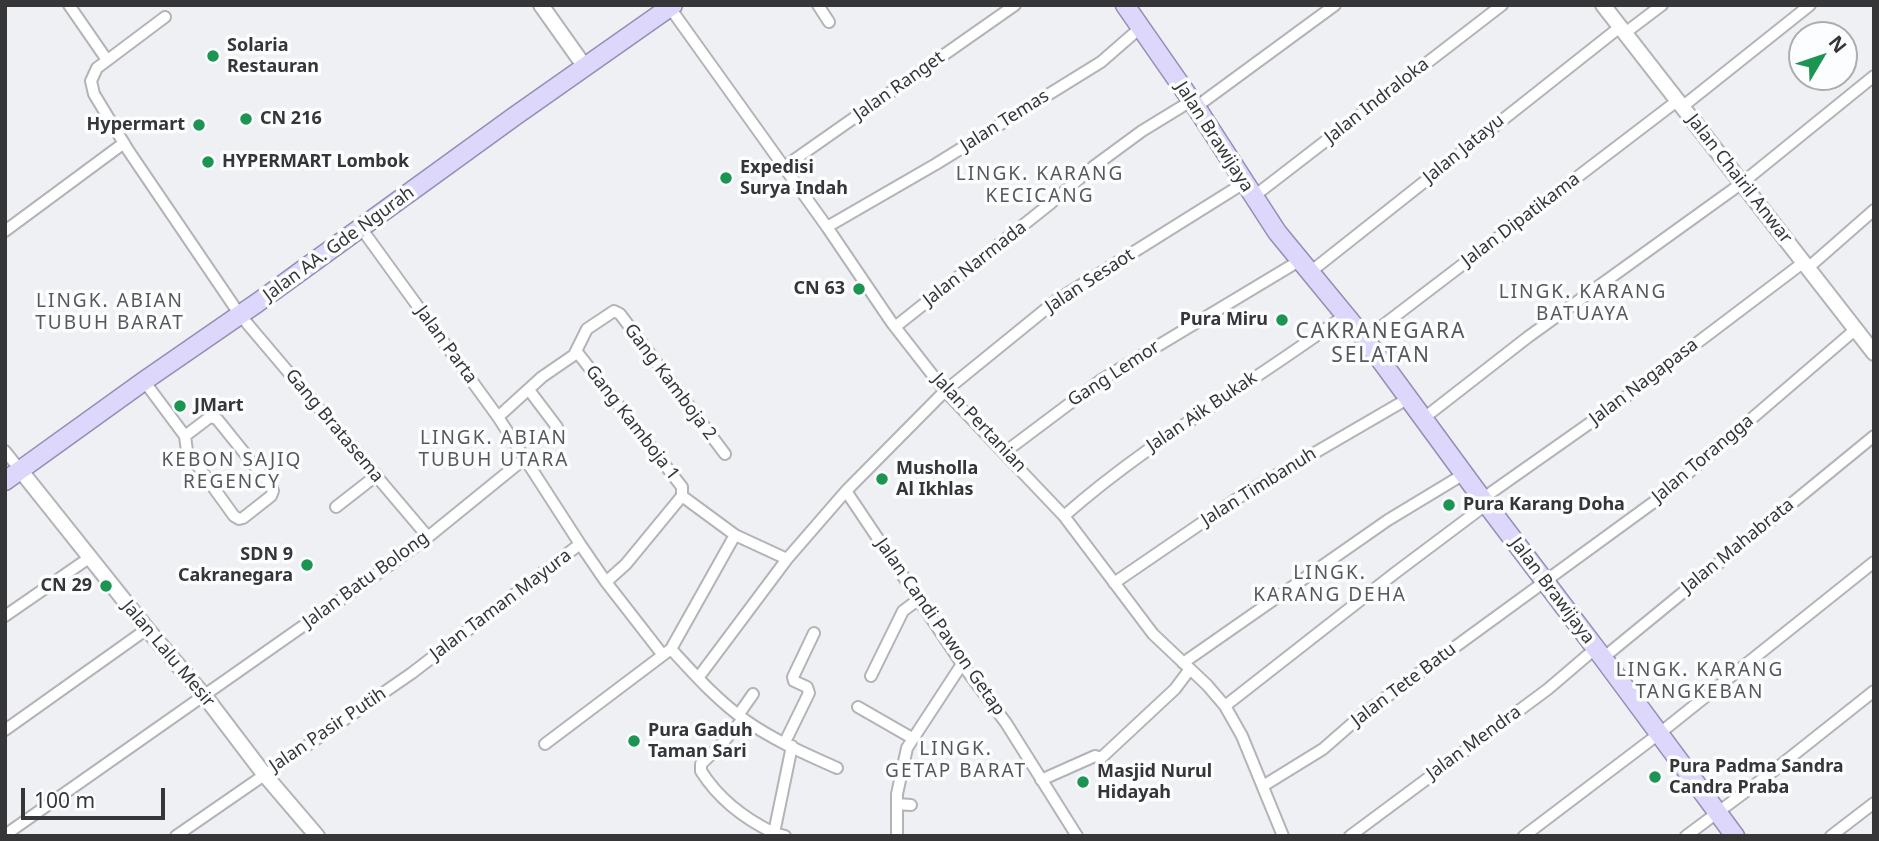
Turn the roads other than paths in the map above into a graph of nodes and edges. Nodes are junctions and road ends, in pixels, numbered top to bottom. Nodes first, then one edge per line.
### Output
1 (69, 5) edge
2 (541, 5) edge
3 (818, 5) edge
4 (1015, 5) edge
5 (1125, 5) edge
6 (1335, 5) edge
7 (1502, 5) edge
8 (1603, 5) edge
9 (1662, 5) edge
10 (1810, 5) edge
11 (670, 6) edge
12 (165, 17) dead end
13 (829, 22) dead end
14 (1140, 28) junction
15 (1623, 30) junction
16 (107, 60) junction
17 (585, 67) junction
18 (1874, 76) edge
19 (1194, 104) junction
20 (1679, 104) junction
21 (124, 143) junction
22 (784, 166) junction
23 (1742, 183) junction
24 (1249, 190) junction
25 (1874, 211) edge
26 (827, 227) junction
27 (361, 228) junction
28 (5, 231) edge
29 (1806, 264) junction
30 (1304, 267) junction
31 (240, 315) junction
32 (1345, 315) junction
33 (895, 327) junction
34 (1856, 329) junction
35 (1365, 339) junction
36 (1872, 346) edge
37 (577, 352) junction
38 (144, 381) junction
39 (529, 390) junction
40 (945, 391) junction
41 (1409, 398) junction
42 (498, 417) junction
43 (1424, 418) junction
44 (557, 427) dead end
45 (185, 436) junction
46 (1874, 436) edge
47 (5, 451) edge
48 (1005, 452) junction
49 (725, 454) dead end
50 (526, 461) junction
51 (21, 471) junction
52 (1464, 474) junction
53 (377, 475) junction
54 (5, 481) edge
55 (846, 491) junction
56 (682, 496) junction
57 (1485, 502) junction
58 (337, 507) dead end
59 (1064, 516) junction
60 (735, 535) junction
61 (428, 537) junction
62 (580, 544) junction
63 (89, 558) junction
64 (787, 559) junction
65 (1874, 562) edge
66 (606, 582) junction
67 (1545, 582) junction
68 (1114, 583) junction
69 (919, 598) junction
70 (5, 616) edge
71 (147, 629) junction
72 (814, 633) dead end
73 (666, 651) junction
74 (1600, 653) junction
75 (962, 664) junction
76 (1187, 666) junction
77 (412, 673) joint
78 (871, 676) dead end
79 (698, 678) junction
80 (1874, 691) edge
81 (753, 694) dead end
82 (204, 696) junction
83 (1225, 706) junction
84 (858, 707) dead end
85 (741, 716) junction
86 (5, 730) edge
87 (1660, 733) junction
88 (912, 738) junction
89 (545, 744) dead end
90 (788, 744) junction
91 (837, 768) dead end
92 (264, 774) junction
93 (1041, 780) junction
94 (1263, 786) junction
95 (1874, 803) edge
96 (897, 804) junction
97 (911, 805) dead end
98 (1718, 812) junction
99 (779, 834) edge
100 (5, 835) edge
101 (176, 836) edge
102 (317, 836) edge
103 (897, 836) edge
104 (1077, 836) edge
105 (1283, 836) edge
106 (1350, 836) edge
107 (1524, 836) edge
108 (1686, 836) edge
109 (1735, 836) edge
110 (1831, 836) edge

1 - 16 street
2 - 17 street
3 - 13 street
4 - 22 street, Jalan Ranget
5 - 14 main road, Jalan Brawijaya
6 - 19 street, Jalan Narmada
7 - 24 street, Jalan Indraloka
8 - 15 street, Jalan Chairil Anwar
9 - 15 street, Jalan Jatayu
10 - 20 street, Jalan Dipatikama
11 - 17 main road, Jalan AA. Gde Ngurah
11 - 22 street, Jalan Pertanian
12 - 16 street
14 - 19 main road, Jalan Brawijaya
14 - 26 street, Jalan Temas
15 - 20 street, Jalan Chairil Anwar
15 - 30 street, Jalan Jatayu
16 - 21 street, Gang Bratasema
17 - 27 main road, Jalan AA. Gde Ngurah
18 - 23 street
19 - 24 main road, Jalan Brawijaya
19 - 33 street, Jalan Narmada
20 - 23 street, Jalan Chairil Anwar
20 - 35 street, Jalan Dipatikama
21 - 28 street
21 - 31 street, Gang Bratasema
22 - 26 street, Jalan Pertanian
23 - 29 street, Jalan Chairil Anwar
23 - 43 street
24 - 30 main road, Jalan Brawijaya
24 - 40 street, Jalan Sesaot
25 - 29 street, Jalan Nagapasa
26 - 33 street, Jalan Pertanian
27 - 31 main road, Jalan AA. Gde Ngurah
27 - 42 street, Jalan Parta
29 - 34 street, Jalan Chairil Anwar
29 - 57 street, Jalan Nagapasa
30 - 32 main road, Jalan Brawijaya
30 - 48 street, Gang Lemor
31 - 38 main road, Jalan AA. Gde Ngurah
31 - 53 street, Gang Bratasema
32 - 35 main road, Jalan Brawijaya
32 - 59 street, Jalan Aik Bukak
33 - 40 street, Jalan Pertanian
34 - 36 street, Jalan Chairil Anwar
34 - 67 street, Jalan Torangga
35 - 41 main road, Jalan Brawijaya
37 - 39 street
37 - 49 street, Gang Kamboja 2
37 - 56 street, Gang Kamboja 1
38 - 45 street
38 - 51 main road, Jalan AA. Gde Ngurah
39 - 42 street
39 - 44 street
40 - 48 street, Jalan Pertanian
40 - 55 street, Jalan Sesaot
41 - 43 main road, Jalan Brawijaya
41 - 68 street, Jalan Timbanuh
42 - 50 street, Jalan Parta
43 - 52 main road, Jalan Brawijaya
45 - 45 street
46 - 74 street, Jalan Mahabrata
47 - 51 street
48 - 59 street, Jalan Pertanian
50 - 61 street, Jalan Batu Bolong
50 - 62 street, Jalan Taman Mayura
51 - 54 main road, Jalan AA. Gde Ngurah
51 - 63 street, Jalan Lalu Mesir
52 - 57 main road, Jalan Brawijaya
52 - 76 street
53 - 58 street
53 - 61 street, Gang Bratasema
55 - 64 street, Jalan Sesaot
55 - 69 street, Jalan Candi Pawon Getap
56 - 60 street
56 - 66 street
57 - 67 main road, Jalan Brawijaya
57 - 83 street, Jalan Nagapasa
59 - 68 street, Jalan Pertanian
60 - 64 street
60 - 73 street
61 - 82 street, Jalan Batu Bolong
62 - 66 street
62 - 77 street, Jalan Taman Mayura
63 - 70 street
63 - 71 street, Jalan Lalu Mesir
64 - 79 street, Jalan Sesaot
65 - 87 street
66 - 73 street
67 - 74 main road, Jalan Brawijaya
67 - 94 street, Jalan Tete Batu
68 - 76 street, Jalan Pertanian
69 - 75 street, Jalan Candi Pawon Getap
69 - 78 street
71 - 82 street, Jalan Lalu Mesir
71 - 86 street
72 - 90 street
73 - 79 street
73 - 89 street
74 - 87 main road, Jalan Brawijaya
74 - 106 street, Jalan Mendra
75 - 88 street
75 - 93 street, Jalan Candi Pawon Getap
76 - 83 street, Jalan Pertanian
76 - 93 street
77 - 92 street, Jalan Pasir Putih
79 - 85 street
80 - 98 street
81 - 85 street
82 - 92 street, Jalan Lalu Mesir
82 - 100 street, Jalan Batu Bolong
83 - 94 street, Jalan Pertanian
84 - 88 street
85 - 90 street
85 - 99 street
87 - 98 main road, Jalan Brawijaya
87 - 107 street
88 - 96 street
90 - 91 street
90 - 99 street
92 - 101 street, Jalan Pasir Putih
92 - 102 street, Jalan Lalu Mesir
93 - 104 street, Jalan Candi Pawon Getap
94 - 105 street, Jalan Pertanian
95 - 110 street
96 - 97 street
96 - 103 street
98 - 108 street
98 - 109 main road, Jalan Brawijaya

